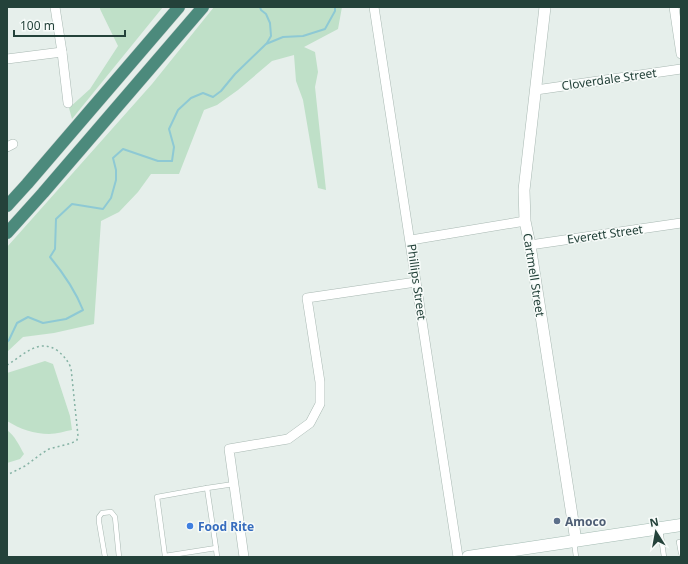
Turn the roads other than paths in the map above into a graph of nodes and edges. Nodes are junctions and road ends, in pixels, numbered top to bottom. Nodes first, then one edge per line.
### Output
1 (55, 7) edge
2 (179, 7) edge
3 (203, 7) edge
4 (374, 7) edge
5 (546, 7) edge
6 (674, 7) edge
7 (62, 52) junction
8 (681, 54) edge
9 (7, 59) edge
10 (681, 69) edge
11 (536, 90) junction
12 (68, 102) dead end
13 (7, 206) edge
14 (526, 221) junction
15 (681, 223) edge
16 (7, 233) edge
17 (411, 240) junction
18 (530, 245) junction
19 (416, 282) junction
20 (234, 484) junction
21 (207, 488) junction
22 (681, 525) edge
23 (660, 529) junction
24 (575, 541) junction
25 (679, 542) dead end
26 (216, 548) junction
27 (194, 551) junction
28 (681, 553) edge
29 (178, 556) edge
30 (105, 557) edge
31 (119, 557) edge
32 (165, 557) edge
33 (195, 557) edge
34 (217, 557) edge
35 (244, 557) edge
36 (458, 557) edge
37 (468, 557) edge
38 (576, 557) edge
39 (664, 557) edge

1 - 7 street
2 - 13 highway
3 - 16 highway
4 - 17 street, Phillips Street
5 - 11 street, Cartmell Street
6 - 8 street
7 - 9 street
7 - 12 street
10 - 11 street, Cloverdale Street
11 - 14 street, Cartmell Street
14 - 17 street
14 - 18 street, Cartmell Street
15 - 18 street, Everett Street
17 - 19 street, Phillips Street
18 - 24 street, Cartmell Street
19 - 20 street
19 - 36 street, Phillips Street
20 - 21 lane
20 - 35 street
21 - 26 lane
21 - 32 lane
22 - 23 main road
23 - 24 main road
23 - 39 lane
24 - 37 main road
24 - 38 lane
25 - 28 lane
26 - 27 lane
26 - 34 lane
27 - 29 lane
27 - 33 lane
29 - 32 lane
30 - 31 lane

